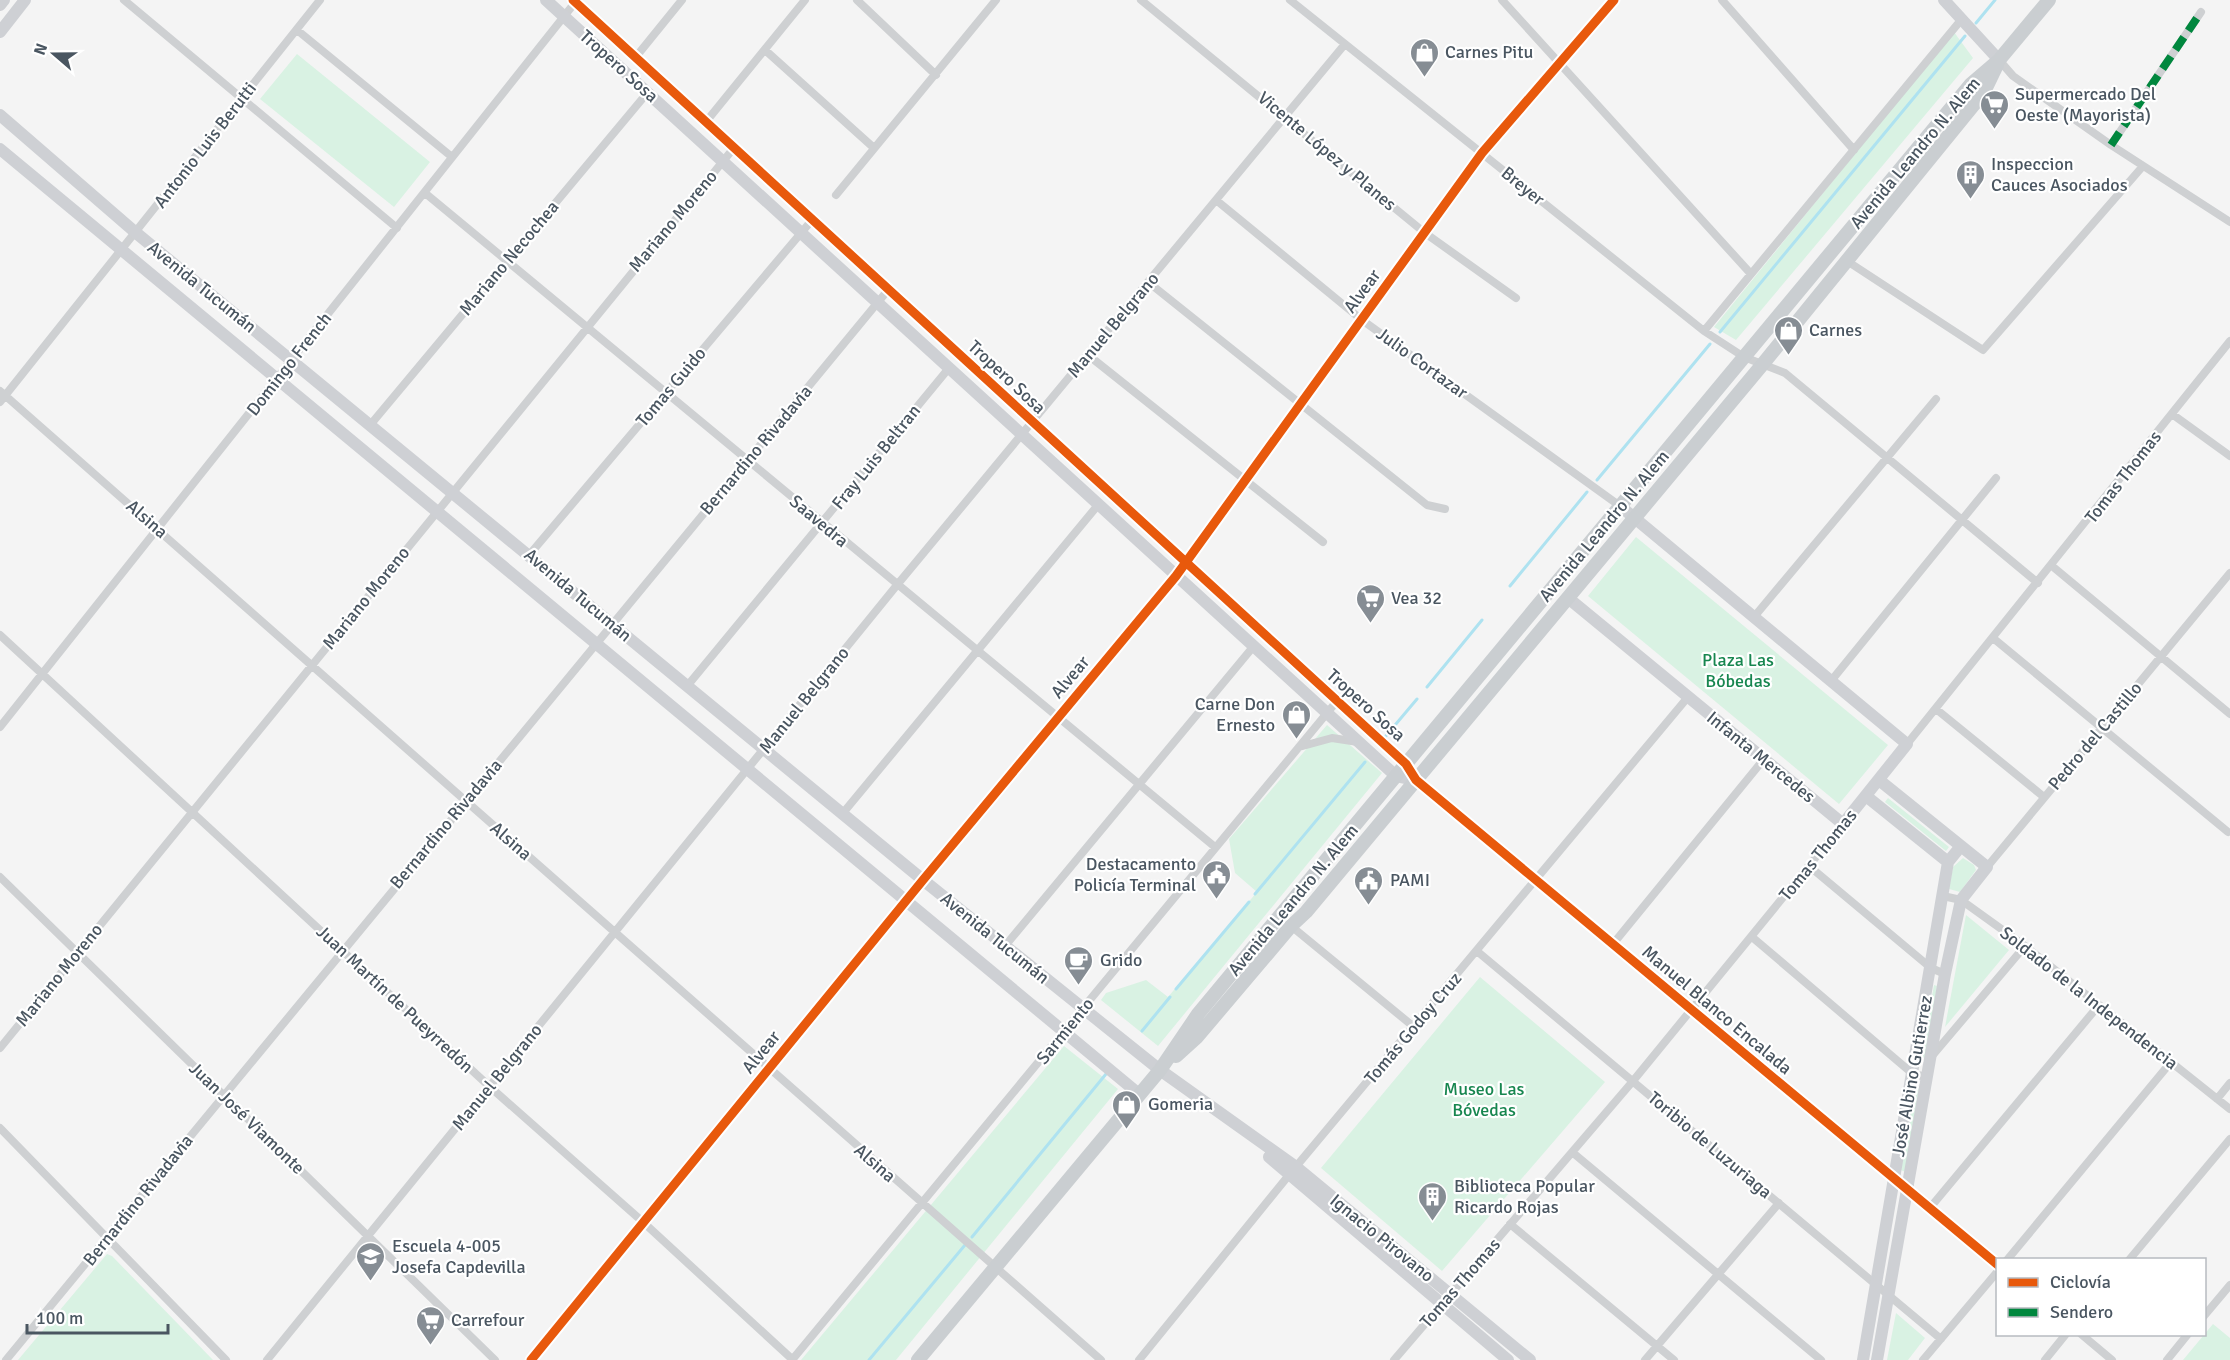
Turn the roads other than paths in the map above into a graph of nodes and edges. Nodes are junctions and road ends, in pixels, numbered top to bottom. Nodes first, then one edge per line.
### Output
1 (4, 0) edge
2 (25, 0) edge
3 (124, 0) edge
4 (320, 0) edge
5 (546, 0) edge
6 (682, 0) edge
7 (805, 0) edge
8 (857, 0) edge
9 (982, 0) edge
10 (996, 0) edge
11 (1141, 0) edge
12 (1290, 0) edge
13 (1502, 0) edge
14 (1614, 0) edge
15 (1722, 0) edge
16 (1944, 0) edge
17 (2049, 0) edge
18 (575, 1) edge
19 (0, 5) edge
20 (990, 8) junction
21 (2201, 12) dead end
22 (564, 17) junction
23 (1961, 20) junction
24 (297, 30) junction
25 (0, 32) edge
26 (1345, 44) junction
27 (765, 50) junction
28 (635, 58) junction
29 (1999, 60) junction
30 (1560, 63) junction
31 (936, 75) junction
32 (648, 92) junction
33 (242, 98) junction
34 (0, 115) edge
35 (1285, 116) junction
36 (705, 123) junction
37 (2111, 145) junction
38 (874, 148) junction
39 (0, 149) edge
40 (733, 149) junction
41 (1854, 150) junction
42 (1482, 153) junction
43 (452, 157) junction
44 (723, 161) junction
45 (2143, 166) junction
46 (424, 193) junction
47 (836, 195) dead end
48 (1216, 200) junction
49 (812, 220) junction
50 (2230, 222) edge
51 (397, 228) junction
52 (135, 232) junction
53 (801, 233) junction
54 (1425, 233) junction
55 (121, 251) junction
56 (506, 261) junction
57 (1846, 261) junction
58 (1750, 274) junction
59 (1148, 282) junction
60 (888, 290) junction
61 (1516, 298) dead end
62 (878, 302) junction
63 (1362, 320) junction
64 (586, 328) junction
65 (1704, 330) junction
66 (2230, 341) edge
67 (1088, 355) junction
68 (1744, 357) junction
69 (292, 361) junction
70 (1762, 365) junction
71 (949, 368) junction
72 (278, 379) junction
73 (665, 393) junction
74 (2, 396) edge
75 (1936, 399) dead end
76 (1300, 405) junction
77 (2172, 414) junction
78 (1032, 423) junction
79 (371, 424) junction
80 (1022, 435) junction
81 (2230, 456) edge
82 (1886, 460) junction
83 (747, 461) junction
84 (1996, 478) dead end
85 (1246, 480) junction
86 (452, 492) junction
87 (1098, 505) junction
88 (1620, 506) junction
89 (1445, 509) dead end
90 (437, 510) junction
91 (1635, 517) junction
92 (1961, 521) junction
93 (822, 523) junction
94 (158, 529) junction
95 (1323, 542) dead end
96 (530, 554) junction
97 (1187, 561) junction
98 (2052, 566) junction
99 (1176, 576) junction
100 (2229, 576) edge
101 (2038, 583) junction
102 (897, 585) junction
103 (1568, 598) junction
104 (1754, 617) junction
105 (612, 624) junction
106 (0, 635) edge
107 (1993, 638) junction
108 (597, 642) junction
109 (1253, 647) junction
110 (977, 652) junction
111 (2161, 656) junction
112 (311, 665) junction
113 (43, 674) junction
114 (1831, 681) junction
115 (688, 686) junction
116 (1688, 697) junction
117 (1337, 701) junction
118 (1936, 709) junction
119 (1326, 714) junction
120 (2230, 714) edge
121 (1057, 718) junction
122 (0, 727) edge
123 (2101, 728) junction
124 (1358, 742) junction
125 (1907, 744) junction
126 (1298, 747) junction
127 (764, 748) junction
128 (1764, 759) junction
129 (1406, 764) junction
130 (748, 768) junction
131 (1396, 776) junction
132 (1416, 780) junction
133 (1879, 780) junction
134 (1138, 785) junction
135 (1866, 796) junction
136 (2044, 798) junction
137 (466, 801) junction
138 (192, 812) junction
139 (843, 813) junction
140 (1843, 824) junction
141 (2228, 832) dead end
142 (1961, 846) junction
143 (1215, 847) junction
144 (1948, 862) junction
145 (1809, 866) junction
146 (1987, 867) junction
147 (0, 877) edge
148 (923, 880) junction
149 (1537, 881) junction
150 (1943, 896) junction
151 (1962, 900) junction
152 (907, 901) junction
153 (1291, 926) junction
154 (615, 932) junction
155 (1752, 937) junction
156 (1613, 944) junction
157 (1005, 946) junction
158 (2025, 946) junction
159 (342, 949) junction
160 (1478, 952) junction
161 (78, 953) junction
162 (1931, 968) junction
163 (1945, 974) junction
164 (2099, 1005) junction
165 (1083, 1010) junction
166 (1692, 1010) junction
167 (1414, 1027) junction
168 (1065, 1032) junction
169 (0, 1048) edge
170 (1930, 1059) junction
171 (2170, 1062) junction
172 (768, 1070) junction
173 (1160, 1070) junction
174 (1913, 1074) junction
175 (1927, 1077) junction
176 (1633, 1081) junction
177 (2230, 1083) edge
178 (489, 1086) junction
179 (1139, 1094) junction
180 (223, 1095) junction
181 (2217, 1099) junction
182 (2230, 1109) edge
183 (0, 1128) edge
184 (2230, 1139) edge
185 (1572, 1152) junction
186 (1292, 1171) junction
187 (1894, 1179) junction
188 (1907, 1190) junction
189 (1779, 1203) junction
190 (923, 1205) junction
191 (1929, 1209) junction
192 (643, 1222) junction
193 (1510, 1224) junction
194 (369, 1236) junction
195 (107, 1238) junction
196 (2009, 1258) edge
197 (2131, 1258) edge
198 (1996, 1263) edge
199 (994, 1269) junction
200 (1996, 1273) edge
201 (1718, 1274) junction
202 (1876, 1284) junction
203 (2230, 1286) edge
204 (1450, 1294) junction
205 (1888, 1294) junction
206 (1441, 1305) junction
207 (2206, 1315) edge
208 (2065, 1336) edge
209 (2082, 1336) edge
210 (2187, 1336) edge
211 (1941, 1339) junction
212 (1657, 1346) junction
213 (6, 1360) edge
214 (226, 1360) edge
215 (267, 1360) edge
216 (495, 1360) edge
217 (531, 1360) edge
218 (792, 1360) edge
219 (918, 1360) edge
220 (1101, 1360) edge
221 (1139, 1360) edge
222 (1394, 1360) edge
223 (1508, 1360) edge
224 (1530, 1360) edge
225 (1645, 1360) edge
226 (1674, 1360) edge
227 (1821, 1360) edge
228 (1863, 1360) edge
229 (1877, 1360) edge
230 (1923, 1360) edge
231 (2045, 1360) edge
232 (2112, 1360) edge
233 (2167, 1360) edge

1 - 19 street
2 - 25 street
3 - 33 street
4 - 24 street, Antonio Luis Berutti
5 - 22 street, Tropero Sosa
6 - 28 street
7 - 27 street
8 - 31 street
9 - 20 street
10 - 20 street
11 - 35 street, Vicente López y Planes
12 - 26 street, Breyer
13 - 30 street
14 - 30 street, Alvear
15 - 41 street
16 - 23 street
17 - 29 main road
18 - 22 street, Domingo French
18 - 28 street, Tropero Sosa
20 - 31 street
21 - 37 street
22 - 32 street, Tropero Sosa
22 - 43 street, Domingo French
23 - 29 street
23 - 41 street
24 - 33 street, Antonio Luis Berutti
24 - 43 street
26 - 35 street, Manuel Belgrano
26 - 42 street, Breyer
27 - 36 street
27 - 38 street
28 - 36 street, Tropero Sosa
29 - 37 street
29 - 57 main road, Avenida Leandro N. Alem
29 - 68 main road, Avenida Leandro N. Alem
30 - 42 street, Alvear
30 - 58 street
31 - 38 street
32 - 44 street, Tropero Sosa
32 - 56 street, Mariano Necochea
33 - 51 street
33 - 52 street, Antonio Luis Berutti
34 - 52 street, Avenida Tucumán
35 - 48 street, Manuel Belgrano
35 - 54 street, Vicente López y Planes
36 - 40 street, Tropero Sosa
37 - 45 street
38 - 47 street
39 - 55 street, Avenida Tucumán
40 - 44 street, Mariano Moreno
40 - 49 street, Tropero Sosa
41 - 58 street
42 - 54 street, Alvear
42 - 65 street, Breyer
43 - 46 street, Domingo French
44 - 53 street, Tropero Sosa
44 - 64 street, Mariano Moreno
45 - 50 street
45 - 57 street
46 - 51 street, Domingo French
46 - 56 street, Saavedra
48 - 59 street, Manuel Belgrano
48 - 63 street, Julio Cortazar
49 - 53 street, Tomas Guido
49 - 60 street, Tropero Sosa
51 - 69 street, Domingo French
52 - 55 street, Antonio Luis Berutti
52 - 69 street, Avenida Tucumán
53 - 62 street, Tropero Sosa
53 - 73 street, Tomas Guido
54 - 61 street, Vicente López y Planes
54 - 63 street, Alvear
55 - 72 street, Avenida Tucumán
55 - 74 street, Antonio Luis Berutti
56 - 64 street, Saavedra
56 - 79 street, Mariano Necochea
57 - 70 main road, Avenida Leandro N. Alem
58 - 65 street
59 - 67 street, Manuel Belgrano
59 - 76 street
60 - 62 street, Bernardino Rivadavia
60 - 78 street, Tropero Sosa
62 - 71 street, Tropero Sosa
62 - 83 street, Bernardino Rivadavia
63 - 76 street, Alvear
63 - 88 street, Julio Cortazar
64 - 73 street, Saavedra
64 - 86 street, Mariano Moreno
65 - 68 street, Breyer
66 - 77 street, Tomas Thomas
67 - 78 street, Manuel Belgrano
67 - 85 street
68 - 70 street, Breyer
68 - 88 main road, Avenida Leandro N. Alem
69 - 72 street, Domingo French
69 - 79 street, Avenida Tucumán
70 - 82 street, Breyer
70 - 91 main road, Avenida Leandro N. Alem
71 - 80 street, Tropero Sosa
71 - 93 street, Fray Luis Beltran
72 - 90 street, Avenida Tucumán
72 - 94 street, Domingo French
73 - 83 street, Saavedra
73 - 96 street, Tomas Guido
74 - 94 street, Alsina
75 - 82 street
76 - 85 street, Alvear
76 - 89 street
77 - 81 street
77 - 98 street, Tomas Thomas
78 - 80 street, Manuel Belgrano
78 - 97 street, Tropero Sosa
79 - 86 street, Avenida Tucumán
80 - 87 street, Tropero Sosa
80 - 102 street, Manuel Belgrano
82 - 92 street, Breyer
82 - 104 street
83 - 93 street, Saavedra
83 - 105 street, Bernardino Rivadavia
84 - 92 street
85 - 95 street
85 - 97 street, Alvear
86 - 90 street, Mariano Moreno
86 - 96 street, Avenida Tucumán
87 - 99 street, Tropero Sosa
87 - 110 street
88 - 91 street, Julio Cortazar
88 - 129 main road, Avenida Leandro N. Alem
90 - 108 street, Avenida Tucumán
90 - 112 street, Mariano Moreno
91 - 103 main road, Avenida Leandro N. Alem
91 - 104 street, Julio Cortazar
92 - 101 street, Breyer
92 - 114 street
93 - 102 street, Saavedra
93 - 115 street, Fray Luis Beltran
94 - 112 street, Alsina
94 - 113 street, Domingo French
96 - 105 street, Avenida Tucumán
97 - 99 street, Alvear
97 - 117 street, Tropero Sosa
98 - 101 street, Tomas Thomas
98 - 111 street
99 - 109 street, Tropero Sosa
99 - 121 street, Alvear
100 - 111 street, Pedro del Castillo
101 - 107 street, Tomas Thomas
102 - 110 street, Saavedra
102 - 127 street, Manuel Belgrano
103 - 116 street, Infanta Mercedes
103 - 132 main road, Avenida Leandro N. Alem
104 - 114 street, Julio Cortazar
105 - 108 street, Bernardino Rivadavia
105 - 115 street, Avenida Tucumán
106 - 113 street, Juan Martín de Pueyrredón
107 - 118 street, Tomas Thomas
107 - 123 street
108 - 130 street, Avenida Tucumán
108 - 137 street, Bernardino Rivadavia
109 - 119 street, Tropero Sosa
109 - 134 street
110 - 121 street, Saavedra
110 - 139 street
111 - 120 street
111 - 123 street, Pedro del Castillo
112 - 137 street, Alsina
112 - 138 street, Mariano Moreno
113 - 122 street, Domingo French
113 - 138 street, Juan Martín de Pueyrredón
114 - 125 street, Julio Cortazar
115 - 127 street, Avenida Tucumán
116 - 128 street, Infanta Mercedes
116 - 149 street, Tomás Godoy Cruz
117 - 119 street, Sarmiento
117 - 129 street, Tropero Sosa
118 - 125 street, Tomas Thomas
118 - 136 street
119 - 124 street, Tropero Sosa
119 - 126 street, Sarmiento
121 - 134 street, Saavedra
121 - 148 street, Alvear
123 - 136 street, Pedro del Castillo
123 - 141 street
124 - 126 street
124 - 131 street, Tropero Sosa
125 - 133 street, Tomas Thomas
126 - 143 street, Sarmiento
127 - 130 street, Manuel Belgrano
127 - 139 street, Avenida Tucumán
128 - 140 street, Infanta Mercedes
128 - 156 street
129 - 131 main road, Avenida Leandro N. Alem
129 - 132 street, Tropero Sosa
130 - 152 street, Avenida Tucumán
130 - 154 street, Manuel Belgrano
131 - 132 street
131 - 173 main road, Avenida Leandro N. Alem
132 - 149 street, Manuel Blanco Encalada
132 - 153 main road, Avenida Leandro N. Alem
133 - 135 street, Tomas Thomas
133 - 142 street
134 - 143 street, Saavedra
134 - 157 street
135 - 140 street, Tomas Thomas
135 - 144 street
136 - 146 street, Pedro del Castillo
137 - 154 street, Alsina
137 - 159 street, Bernardino Rivadavia
138 - 159 street, Juan Martín de Pueyrredón
138 - 161 street, Mariano Moreno
139 - 148 street, Avenida Tucumán
140 - 145 street, Tomas Thomas
142 - 144 street
142 - 146 street
143 - 165 street, Sarmiento
144 - 150 street, José Albino Gutierrez
145 - 155 street, Tomas Thomas
145 - 162 street
146 - 151 street, Pedro del Castillo
147 - 161 street, Juan José Viamonte
148 - 152 street, Alvear
148 - 157 street, Avenida Tucumán
149 - 156 street, Manuel Blanco Encalada
149 - 160 street, Tomás Godoy Cruz
150 - 151 street, Soldado de la Independencia
150 - 162 street, José Albino Gutierrez
151 - 158 street, Soldado de la Independencia
151 - 163 street, José Albino Gutierrez
152 - 168 street, Avenida Tucumán
152 - 172 street, Alvear
153 - 167 street
153 - 173 main road, Avenida Leandro N. Alem
154 - 172 street, Alsina
154 - 178 street, Manuel Belgrano
155 - 166 street, Tomas Thomas
155 - 174 street
156 - 166 street, Manuel Blanco Encalada
157 - 165 street, Avenida Tucumán
158 - 164 street, Soldado de la Independencia
158 - 170 street
159 - 178 street, Juan Martín de Pueyrredón
159 - 180 street, Bernardino Rivadavia
160 - 167 street, Tomás Godoy Cruz
160 - 176 street, Toribio de Luzuriaga
161 - 169 street, Mariano Moreno
161 - 180 street, Juan José Viamonte
162 - 163 street
162 - 174 street, José Albino Gutierrez
163 - 170 street, José Albino Gutierrez
164 - 171 street, Soldado de la Independencia
164 - 191 street
165 - 168 street, Sarmiento
165 - 173 street, Avenida Tucumán
166 - 176 street, Tomas Thomas
166 - 187 street, Manuel Blanco Encalada
167 - 186 street, Tomás Godoy Cruz
168 - 179 street, Avenida Tucumán
168 - 190 street, Sarmiento
170 - 175 street, José Albino Gutierrez
171 - 181 street, Soldado de la Independencia
171 - 196 street
172 - 190 street, Alsina
172 - 192 street, Alvear
173 - 179 main road, Avenida Leandro N. Alem
173 - 186 street, Ignacio Pirovano
174 - 175 street
174 - 187 street, José Albino Gutierrez
175 - 188 street, José Albino Gutierrez
176 - 185 street, Tomas Thomas
176 - 189 street, Toribio de Luzuriaga
177 - 181 street
178 - 192 street, Juan Martín de Pueyrredón
178 - 194 street, Manuel Belgrano
179 - 199 main road, Avenida Leandro N. Alem
180 - 194 street, Juan José Viamonte
180 - 195 street, Bernardino Rivadavia
181 - 182 street, Soldado de la Independencia
183 - 195 street
184 - 197 street
185 - 193 street, Tomas Thomas
185 - 201 street
186 - 204 street, Ignacio Pirovano
186 - 206 street, Ignacio Pirovano
186 - 221 street, Tomás Godoy Cruz
187 - 188 street, Manuel Blanco Encalada
187 - 202 street, José Albino Gutierrez
188 - 191 street, Manuel Blanco Encalada
188 - 205 street, José Albino Gutierrez
189 - 201 street
189 - 202 street, Toribio de Luzuriaga
190 - 199 street, Alsina
190 - 218 street, Sarmiento
191 - 198 street, Manuel Blanco Encalada
192 - 217 street, Alvear
192 - 218 street, Juan Martín de Pueyrredón
193 - 204 street, Tomas Thomas
193 - 212 street
194 - 215 street, Manuel Belgrano
194 - 216 street, Juan José Viamonte
195 - 213 street, Bernardino Rivadavia
195 - 214 street
199 - 219 main road, Avenida Leandro N. Alem
199 - 220 street, Alsina
200 - 211 street
201 - 212 street
201 - 227 street
202 - 205 street, Toribio de Luzuriaga
202 - 228 street, José Albino Gutierrez
203 - 207 street
204 - 206 street, Tomas Thomas
204 - 224 street, Ignacio Pirovano
205 - 211 street, Toribio de Luzuriaga
205 - 229 street, José Albino Gutierrez
206 - 222 street, Tomas Thomas
206 - 223 street, Ignacio Pirovano
208 - 231 street
209 - 232 street
210 - 233 street
211 - 230 street
212 - 225 street
212 - 226 street

